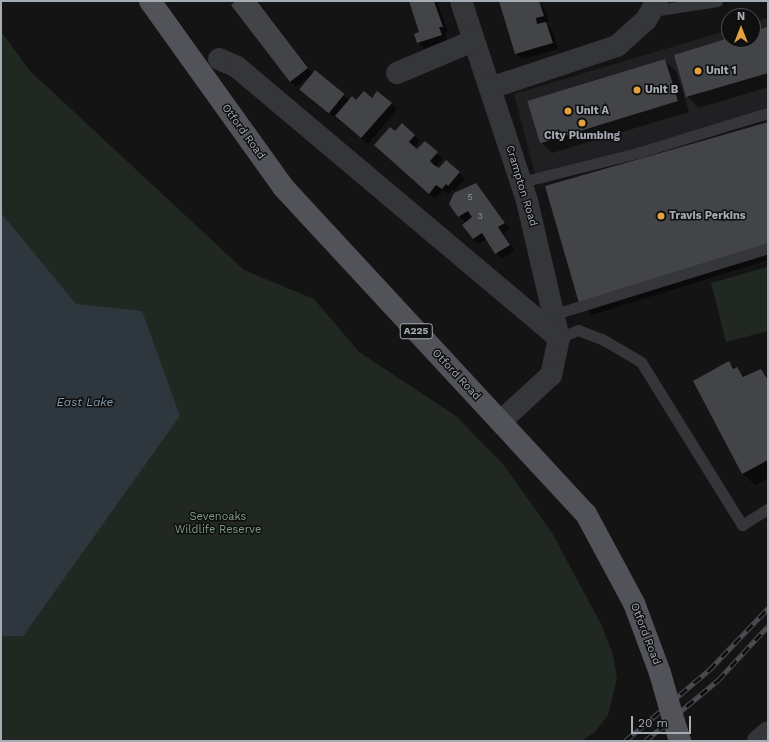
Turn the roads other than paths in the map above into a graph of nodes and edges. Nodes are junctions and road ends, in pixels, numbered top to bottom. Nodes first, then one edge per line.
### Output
1 (150, 1) edge
2 (461, 1) edge
3 (717, 1) edge
4 (654, 6) edge
5 (473, 41) junction
6 (219, 59) dead end
7 (397, 73) dead end
8 (490, 88) junction
9 (768, 113) edge
10 (521, 182) junction
11 (768, 248) edge
12 (556, 314) junction
13 (559, 338) junction
14 (500, 422) junction
15 (768, 509) edge
16 (768, 732) edge
17 (680, 741) edge
18 (758, 741) edge

1 - 14 main road, Otford Road / A225
2 - 5 street, Crampton Road
3 - 4 lane
4 - 8 street
5 - 7 street
5 - 8 street, Crampton Road
6 - 13 street
8 - 10 street, Crampton Road
9 - 10 lane
10 - 12 street, Crampton Road
11 - 12 lane
12 - 13 street, Crampton Road
13 - 14 street, Crampton Road
13 - 15 lane
14 - 17 main road, Otford Road / A225, bridge
16 - 18 street

